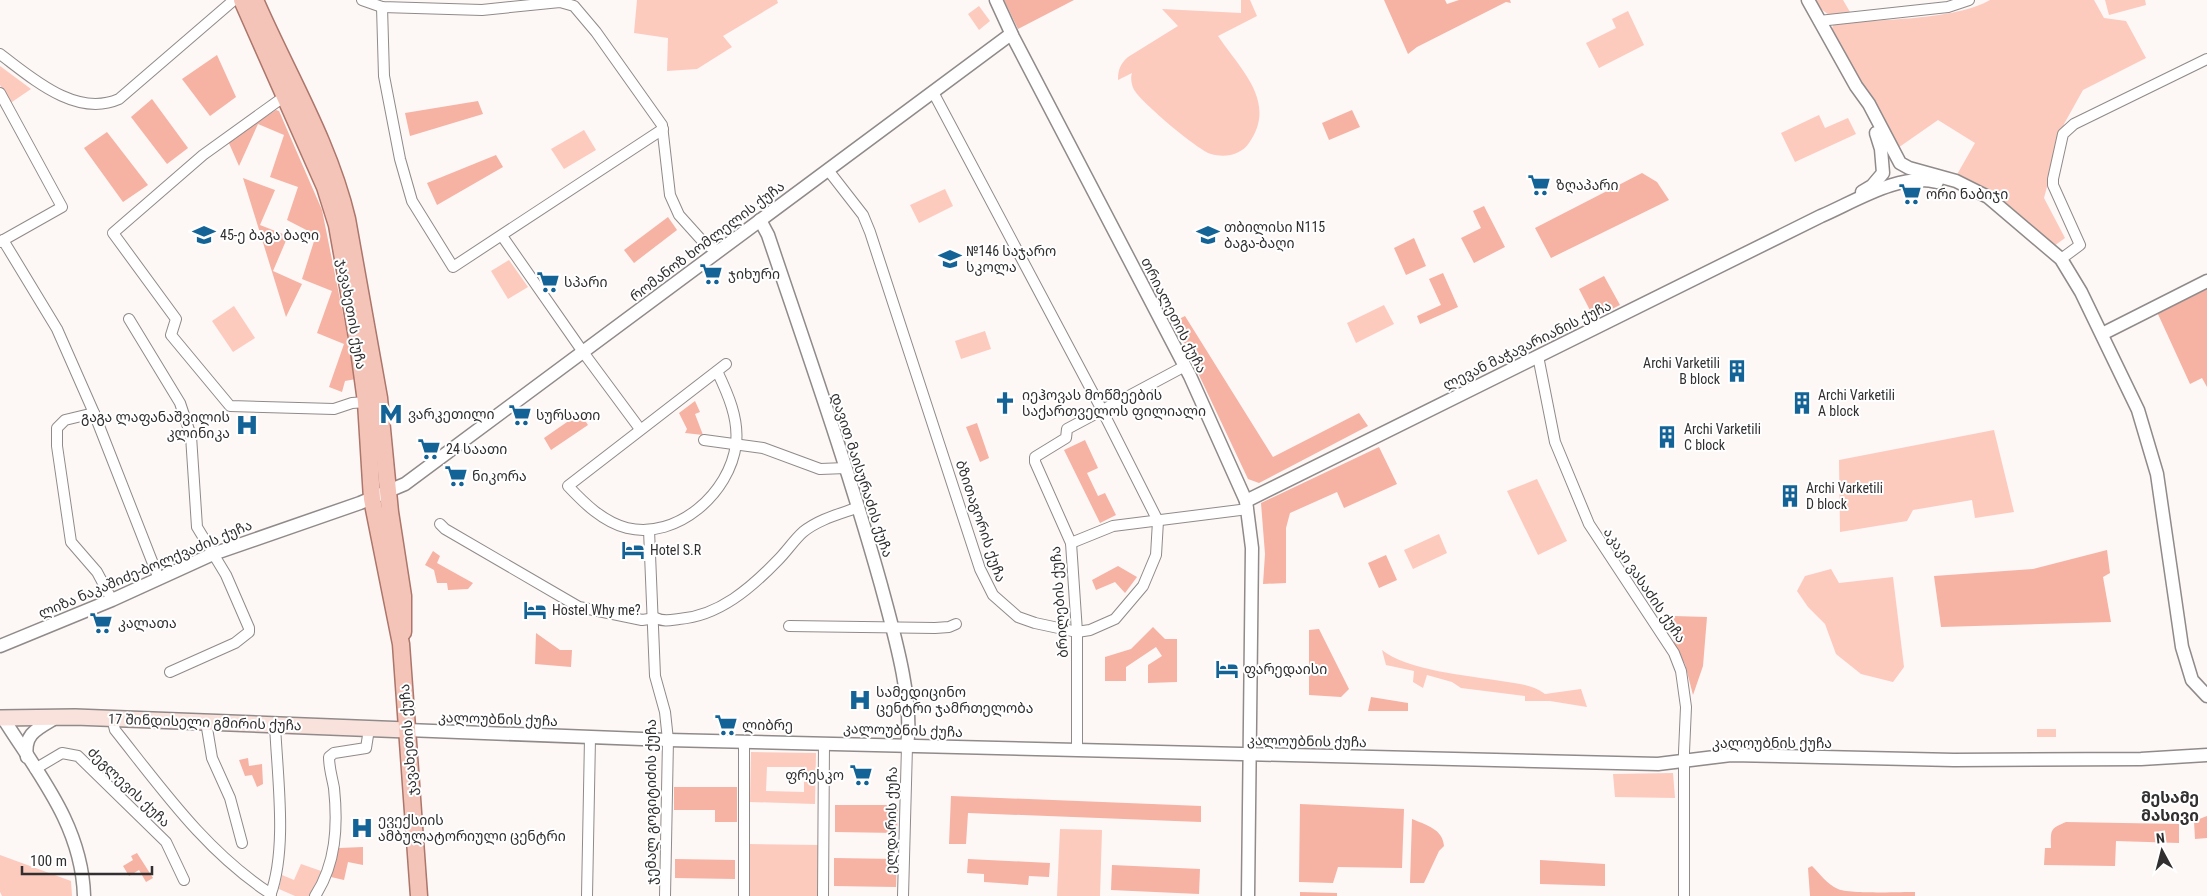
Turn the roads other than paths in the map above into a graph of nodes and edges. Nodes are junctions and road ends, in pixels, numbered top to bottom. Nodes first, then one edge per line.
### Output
1 (234, 0) edge
2 (242, 0) edge
3 (255, 0) edge
4 (362, 0) edge
5 (996, 0) edge
6 (1808, 0) edge
7 (1969, 0) edge
8 (382, 7) junction
9 (1819, 21) junction
10 (1011, 34) junction
11 (0, 54) edge
12 (2207, 59) edge
13 (1856, 86) junction
14 (933, 92) junction
15 (0, 93) edge
16 (286, 98) junction
17 (663, 129) junction
18 (1901, 165) junction
19 (828, 170) junction
20 (1883, 172) junction
21 (1897, 183) junction
22 (1821, 216) junction
23 (2009, 216) junction
24 (760, 220) junction
25 (502, 236) junction
26 (2, 241) edge
27 (720, 250) junction
28 (2061, 259) junction
29 (2207, 280) edge
30 (129, 319) dead end
31 (2102, 334) junction
32 (583, 352) junction
33 (1538, 356) junction
34 (726, 364) dead end
35 (1185, 366) junction
36 (716, 372) junction
37 (366, 402) junction
38 (1102, 410) junction
39 (94, 413) junction
40 (640, 428) junction
41 (704, 440) dead end
42 (736, 444) junction
43 (846, 468) junction
44 (389, 493) junction
45 (372, 499) junction
46 (1247, 505) junction
47 (859, 507) junction
48 (1158, 521) junction
49 (649, 530) junction
50 (1071, 542) junction
51 (213, 554) junction
52 (159, 579) junction
53 (112, 600) junction
54 (651, 618) junction
55 (956, 624) dead end
56 (789, 626) dead end
57 (892, 628) junction
58 (1077, 632) junction
59 (400, 644) junction
60 (0, 646) edge
61 (170, 672) dead end
62 (2207, 696) edge
63 (1, 716) edge
64 (57, 717) junction
65 (112, 718) junction
66 (206, 722) junction
67 (275, 724) junction
68 (369, 729) junction
69 (407, 730) junction
70 (590, 738) junction
71 (668, 740) junction
72 (744, 742) junction
73 (824, 743) junction
74 (907, 746) junction
75 (1077, 750) junction
76 (1249, 755) junction
77 (2207, 755) edge
78 (27, 756) junction
79 (1684, 761) junction
80 (35, 769) junction
81 (242, 843) dead end
82 (184, 880) dead end
83 (270, 895) edge
84 (84, 896) edge
85 (315, 896) edge
86 (419, 896) edge
87 (587, 896) edge
88 (665, 896) edge
89 (744, 896) edge
90 (824, 896) edge
91 (903, 896) edge
92 (1248, 896) edge
93 (1684, 896) edge

1 - 11 street
2 - 16 main road, ჯავახეთის ქუჩა
3 - 44 main road, ჯავახეთის ქუჩა
4 - 8 street
5 - 10 street
6 - 9 street
7 - 9 street
8 - 17 street
8 - 25 street
9 - 13 street
10 - 14 street, რომანოზ ხომლელის ქუჩა
10 - 35 street, თრიალეთის ქუჩა
12 - 28 street
13 - 18 street
13 - 20 street
14 - 19 street, რომანოზ ხომლელის ქუჩა
14 - 38 street, ბზითაგორის ქუჩა
15 - 26 street
16 - 37 main road, ჯავახეთის ქუჩა
16 - 37 street
17 - 25 street
17 - 27 street
18 - 20 street
18 - 21 street
18 - 23 street
19 - 24 street, რომანოზ ხომლელის ქუჩა
19 - 58 street, ბზითაგორის ქუჩა
20 - 21 street
20 - 22 street, ლევან მაჭავარიანის ქუჩა
21 - 22 street, ლევან მაჭავარიანის ქუჩა
21 - 23 street
22 - 33 street, ლევან მაჭავარიანის ქუჩა
23 - 28 street
24 - 27 street, რომანოზ ხომლელის ქუჩა
24 - 43 street, დავით მაისურაძის ქუჩა
25 - 32 street
26 - 39 street
27 - 32 street, რომანოზ ხომლელის ქუჩა
28 - 31 street
29 - 31 street
30 - 51 street
31 - 62 street
32 - 40 street
32 - 44 street, რომანოზ ხომლელის ქუჩა
33 - 46 street, ლევან მაჭავარიანის ქუჩა
33 - 79 street, აკაკი ვასაძის ქუჩა
34 - 36 street
35 - 38 street, ბრილების ქუჩა
35 - 46 street, თრიალეთის ქუჩა
36 - 40 street
36 - 42 street
37 - 45 main road, ჯავახეთის ქუჩა
38 - 48 street, ბზითაგორის ქუჩა
38 - 50 street, ბრილების ქუჩა
39 - 52 street
39 - 53 street
40 - 49 street
41 - 42 street
42 - 43 street
42 - 49 street
43 - 47 street, დავით მაისურაძის ქუჩა
44 - 45 street, ლიზა ნაკაშიძე-ბოლქვაძის ქუჩა
44 - 59 main road, ჯავახეთის ქუჩა
45 - 51 street, ლიზა ნაკაშიძე-ბოლქვაძის ქუჩა
45 - 59 main road, ჯავახეთის ქუჩა
46 - 48 street, ლევან მაჭავარიანის ქუჩა
46 - 76 street, თრიალეთის ქუჩა
47 - 54 street
47 - 57 street, დავით მაისურაძის ქუჩა
48 - 50 street, ლევან მაჭავარიანის ქუჩა
48 - 58 street, ბზითაგორის ქუჩა
49 - 54 street, ჯემალ გოგიტიძის ქუჩა
50 - 58 street, ბრილების ქუჩა
51 - 52 street, ლიზა ნაკაშიძე-ბოლქვაძის ქუჩა
51 - 61 street
52 - 53 street, ლიზა ნაკაშიძე-ბოლქვაძის ქუჩა
53 - 60 street, ლიზა ნაკაშიძე-ბოლქვაძის ქუჩა
54 - 54 street
54 - 71 street, ჯემალ გოგიტიძის ქუჩა
55 - 57 street
56 - 57 street
57 - 74 street, დავით მაისურაძის ქუჩა
58 - 75 street, ბრილების ქუჩა
59 - 69 main road, ჯავახეთის ქუჩა
63 - 64 main road, 17 შინდისელი გმირის ქუჩა
63 - 78 street
64 - 65 main road, 17 შინდისელი გმირის ქუჩა
64 - 78 street
65 - 66 main road, 17 შინდისელი გმირის ქუჩა
65 - 83 street
66 - 67 main road, 17 შინდისელი გმირის ქუჩა
66 - 81 street
67 - 68 main road, 17 შინდისელი გმირის ქუჩა
67 - 83 street
68 - 69 main road, 17 შინდისელი გმირის ქუჩა
68 - 85 street
69 - 70 street, კალოუბნის ქუჩა
69 - 86 main road, ჯავახეთის ქუჩა
70 - 71 street, კალოუბნის ქუჩა
70 - 87 street
71 - 72 street, კალოუბნის ქუჩა
71 - 88 street, ჯემალ გოგიტიძის ქუჩა
72 - 73 street, კალოუბნის ქუჩა
72 - 89 street
73 - 74 street, კალოუბნის ქუჩა
73 - 90 street
74 - 75 street, კალოუბნის ქუჩა
74 - 91 street, ელდარის ქუჩა
75 - 76 street, კალოუბნის ქუჩა
76 - 79 street, კალოუბნის ქუჩა
76 - 92 street, თრიალეთის ქუჩა
77 - 79 street, კალოუბნის ქუჩა
78 - 80 street
79 - 93 street, აკაკი ვასაძის ქუჩა
80 - 82 street, ძეგლევის ქუჩა
80 - 84 street

